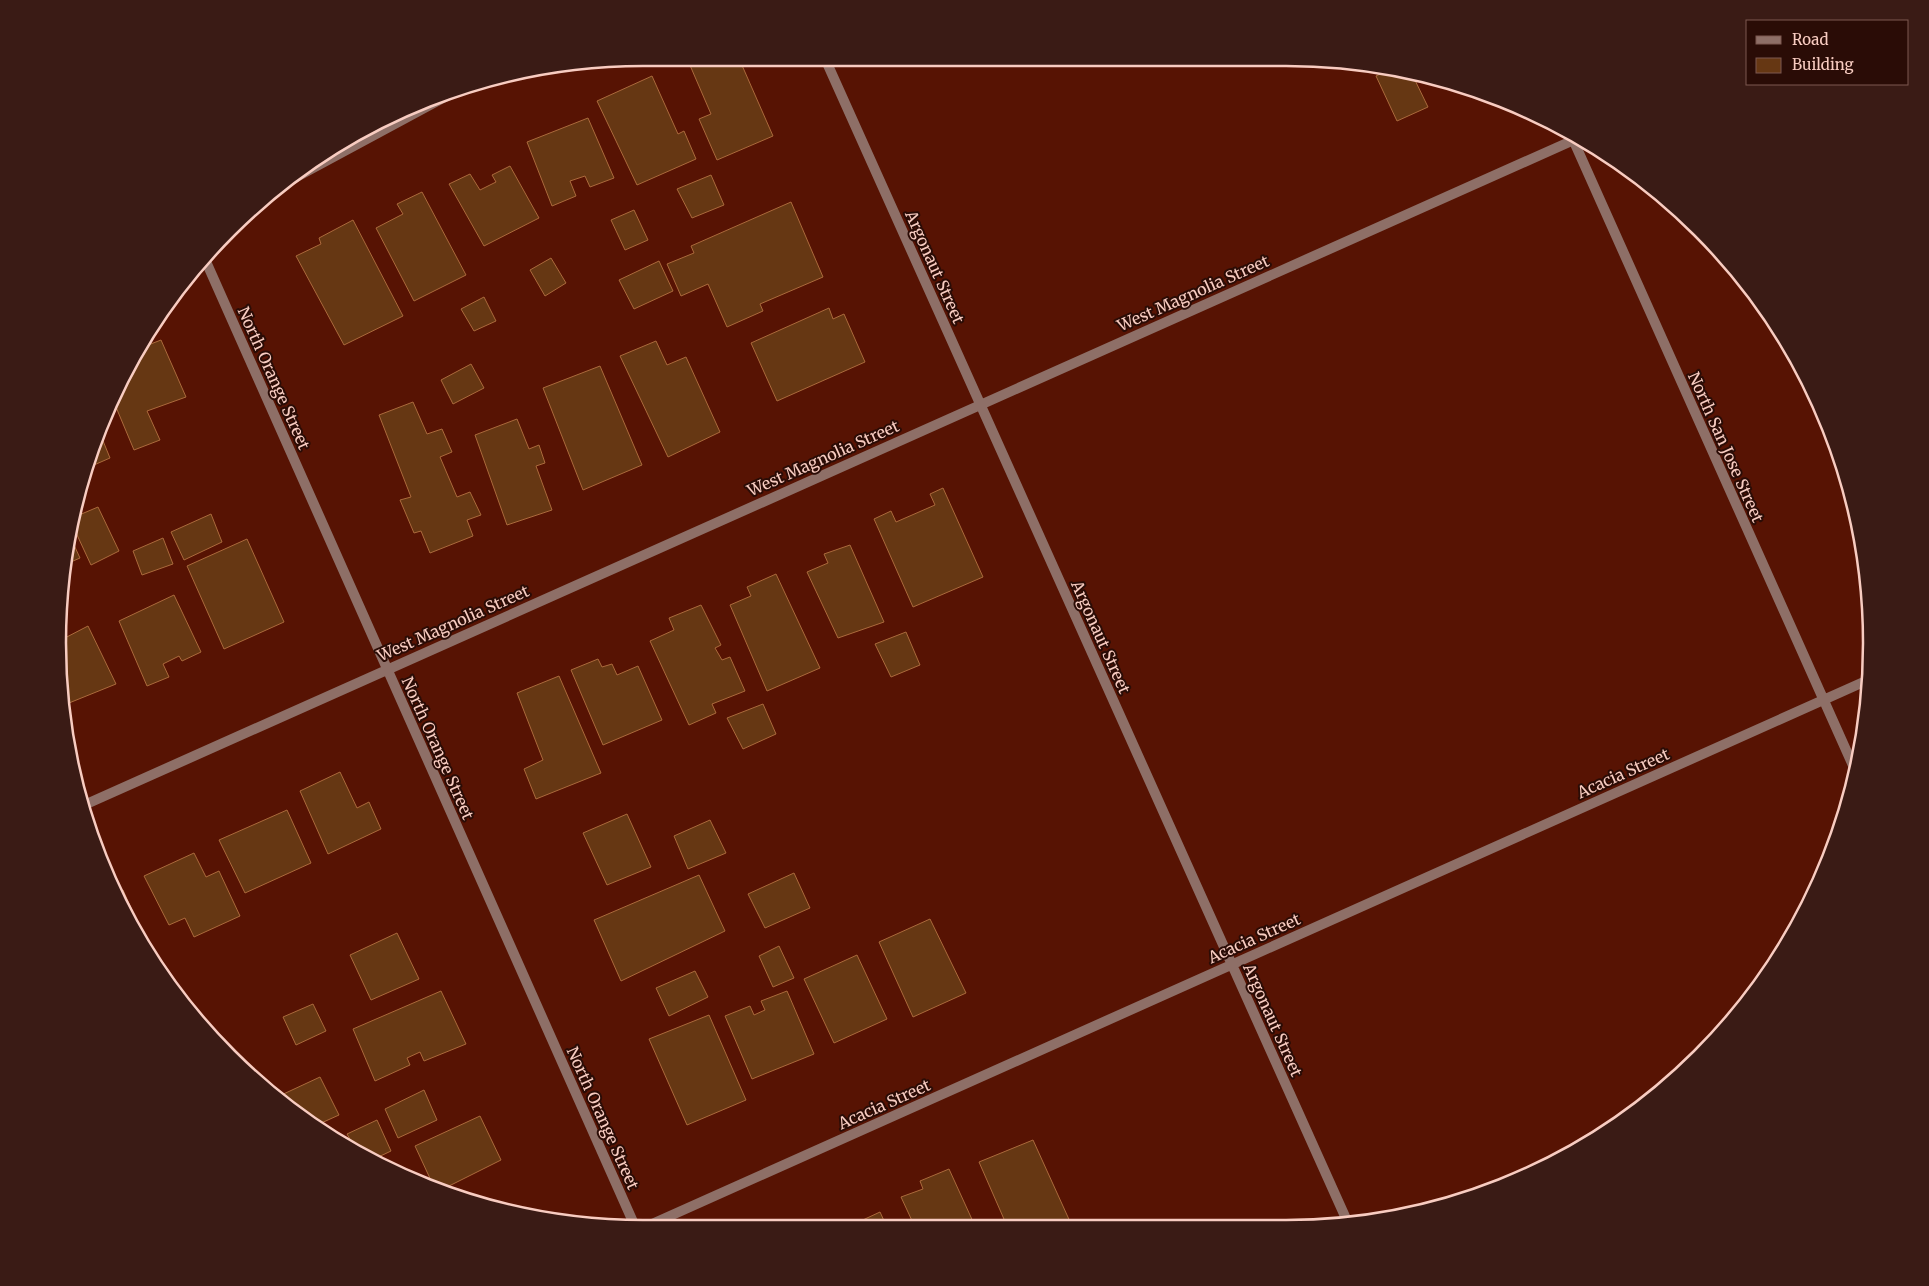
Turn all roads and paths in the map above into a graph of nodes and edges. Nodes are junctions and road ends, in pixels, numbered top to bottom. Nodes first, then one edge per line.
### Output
1 (828, 66) edge
2 (1568, 140) edge
3 (1576, 145) edge
4 (207, 265) edge
5 (981, 404) junction
6 (386, 670) junction
7 (1862, 683) edge
8 (1823, 700) junction
9 (1851, 761) edge
10 (89, 803) edge
11 (1232, 965) junction
12 (1345, 1217) edge
13 (632, 1220) edge
14 (661, 1220) edge

1 - 5 street, Argonaut Street
2 - 5 street, West Magnolia Street
3 - 8 street, North San Jose Street
4 - 6 street, North Orange Street
5 - 6 street, West Magnolia Street
5 - 11 street, Argonaut Street
6 - 10 street, West Magnolia Street
6 - 13 street, North Orange Street
7 - 8 street, Acacia Street
8 - 9 street, North San Jose Street
8 - 11 street, Acacia Street
11 - 12 street, Argonaut Street
11 - 14 street, Acacia Street

